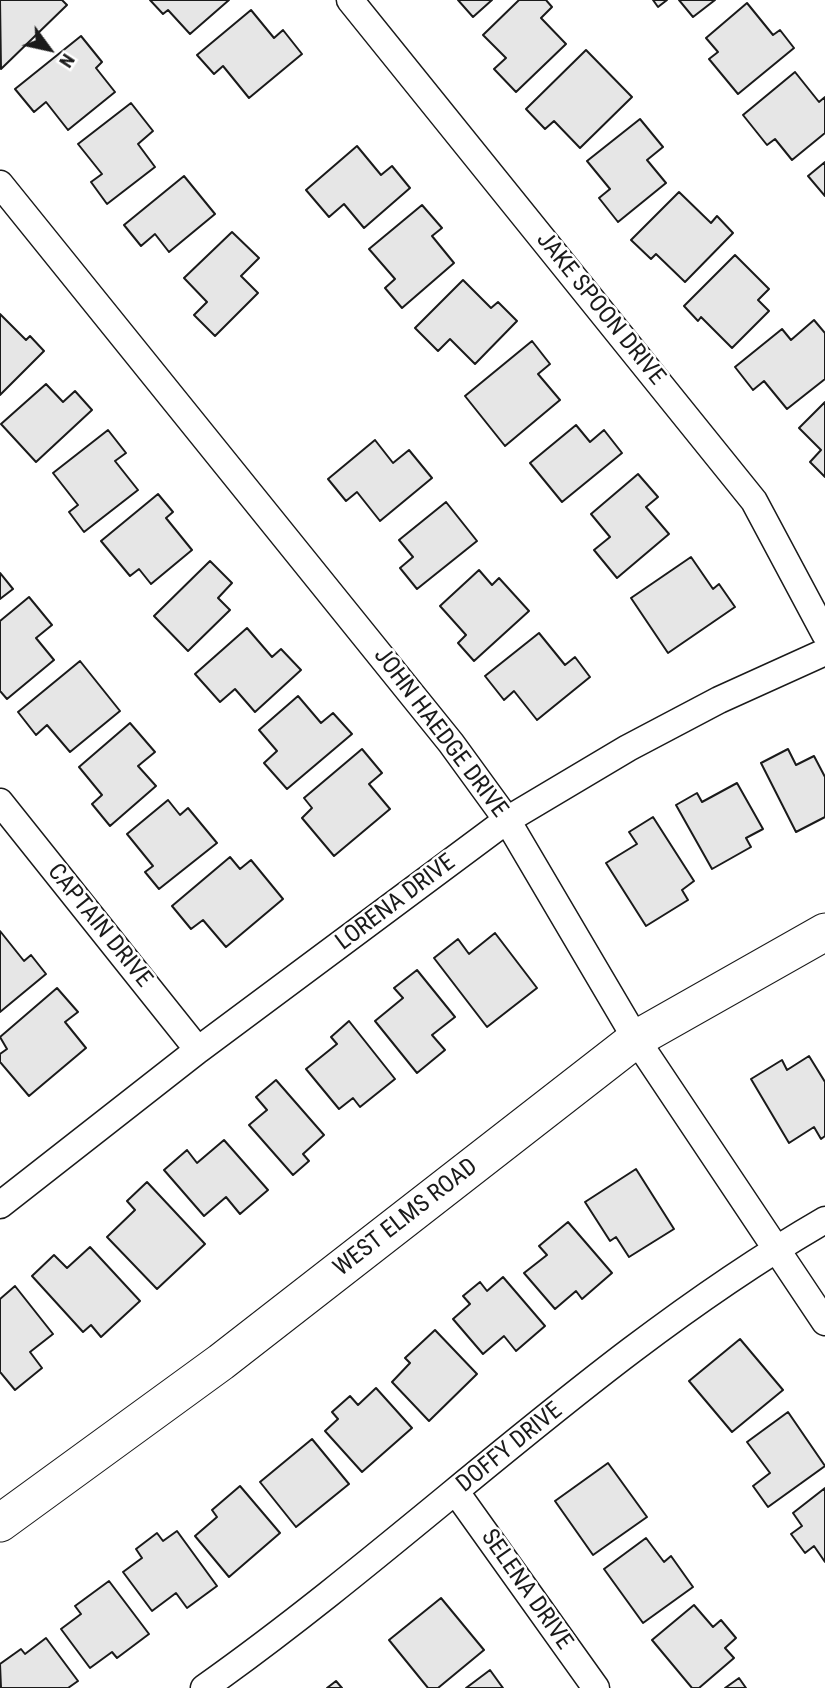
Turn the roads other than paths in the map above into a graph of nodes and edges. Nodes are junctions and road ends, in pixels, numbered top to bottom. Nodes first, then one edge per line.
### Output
1 (350, 0) edge
2 (0, 184) edge
3 (825, 635) edge
4 (825, 652) edge
5 (0, 802) edge
6 (507, 820) junction
7 (825, 932) edge
8 (636, 1039) junction
9 (198, 1050) junction
10 (0, 1205) edge
11 (825, 1220) edge
12 (775, 1249) junction
13 (825, 1322) edge
14 (456, 1492) junction
15 (0, 1523) edge
16 (204, 1688) edge
17 (596, 1688) edge

1 - 3 street, JAKE SPOON DRIVE
2 - 6 street, JOHN HAEDGE DRIVE
4 - 6 street, LORENA DRIVE
5 - 9 street, CAPTAIN DRIVE
6 - 8 street, JOHN HAEDGE DRIVE
6 - 9 street, LORENA DRIVE
7 - 8 main road, WEST ELMS ROAD
8 - 12 street, JOHN HAEDGE DRIVE
8 - 15 main road, WEST ELMS ROAD
9 - 10 street, LORENA DRIVE
11 - 12 street, DOFFY DRIVE
12 - 13 street, JOHN HAEDGE DRIVE
12 - 14 street, DOFFY DRIVE
14 - 16 street, DOFFY DRIVE
14 - 17 street, SELENA DRIVE

